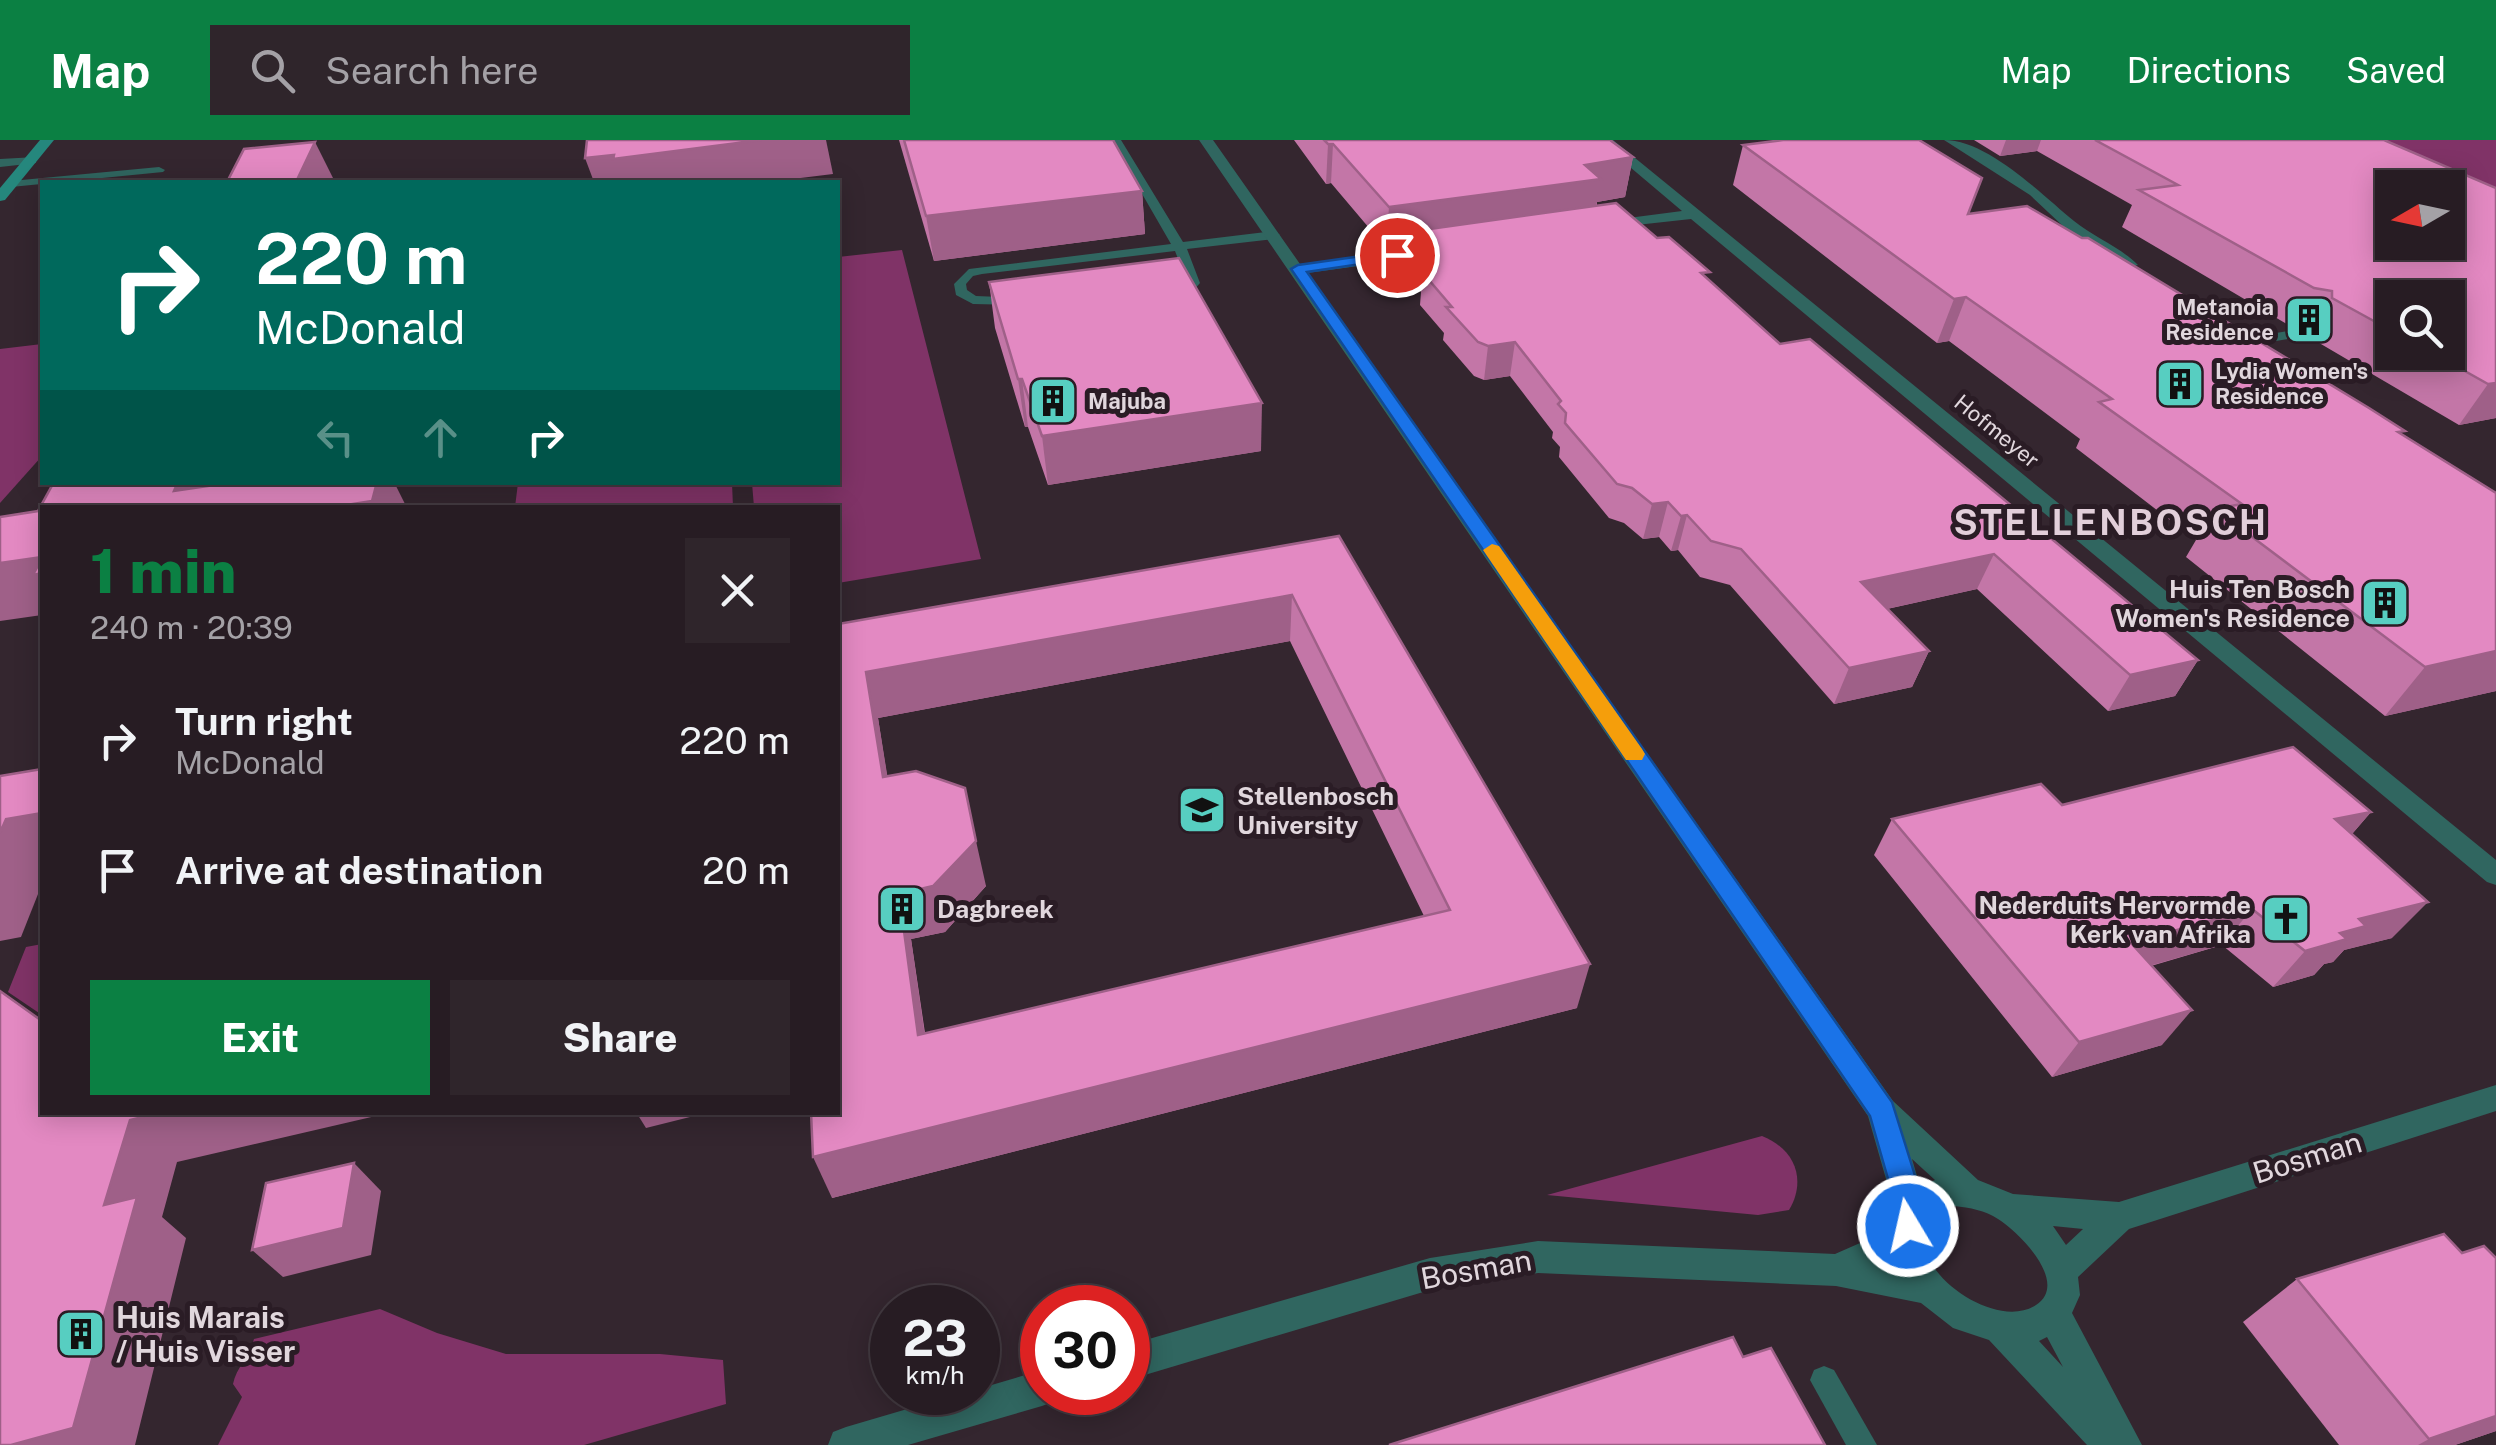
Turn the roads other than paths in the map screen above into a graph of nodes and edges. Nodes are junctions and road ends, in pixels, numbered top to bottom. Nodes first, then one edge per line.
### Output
1 (47, 140) edge
2 (1116, 140) edge
3 (1206, 140) edge
4 (1605, 140) edge
5 (1951, 140) edge
6 (31, 160) junction
7 (0, 163) edge
8 (158, 170) dead end
9 (52, 180) edge
10 (40, 181) edge
11 (10, 184) junction
12 (0, 197) edge
13 (1694, 214) junction
14 (1584, 230) edge
15 (1274, 235) junction
16 (1180, 248) junction
17 (1454, 248) edge
18 (1298, 269) junction
19 (2141, 272) edge
20 (1160, 293) edge
21 (1037, 301) edge
22 (2300, 334) dead end
23 (2314, 342) dead end
24 (2496, 875) edge
25 (2496, 1098) edge
26 (1882, 1111) junction
27 (1967, 1190) junction
28 (2014, 1208) junction
29 (2119, 1217) junction
30 (1910, 1226) junction
31 (1836, 1270) junction
32 (2061, 1272) junction
33 (1930, 1288) junction
34 (2053, 1314) junction
35 (2001, 1328) junction
36 (1150, 1357) edge
37 (1824, 1380) dead end
38 (1020, 1394) edge
39 (846, 1445) edge
40 (1862, 1445) edge
41 (2111, 1445) edge
42 (2124, 1445) edge

1 - 6 street
2 - 16 lane
3 - 15 street
4 - 13 street, Hofmeyer
5 - 19 street
6 - 7 street
6 - 11 street
8 - 9 lane
10 - 11 lane
11 - 12 street
13 - 14 street
13 - 24 street, Hofmeyer
15 - 16 lane
15 - 18 street
16 - 20 lane
16 - 21 lane
17 - 18 street
18 - 26 street
22 - 23 lane
25 - 29 street, Bosman
26 - 27 street
26 - 30 street
27 - 28 street
27 - 30 street
28 - 29 street, Bosman
28 - 32 street
29 - 32 street, Bosman
30 - 31 street, Bosman
30 - 33 street
31 - 33 street, Bosman
31 - 36 street, Bosman
32 - 34 street
33 - 35 street
34 - 35 street
34 - 42 street
35 - 41 street
37 - 40 lane
38 - 39 street

